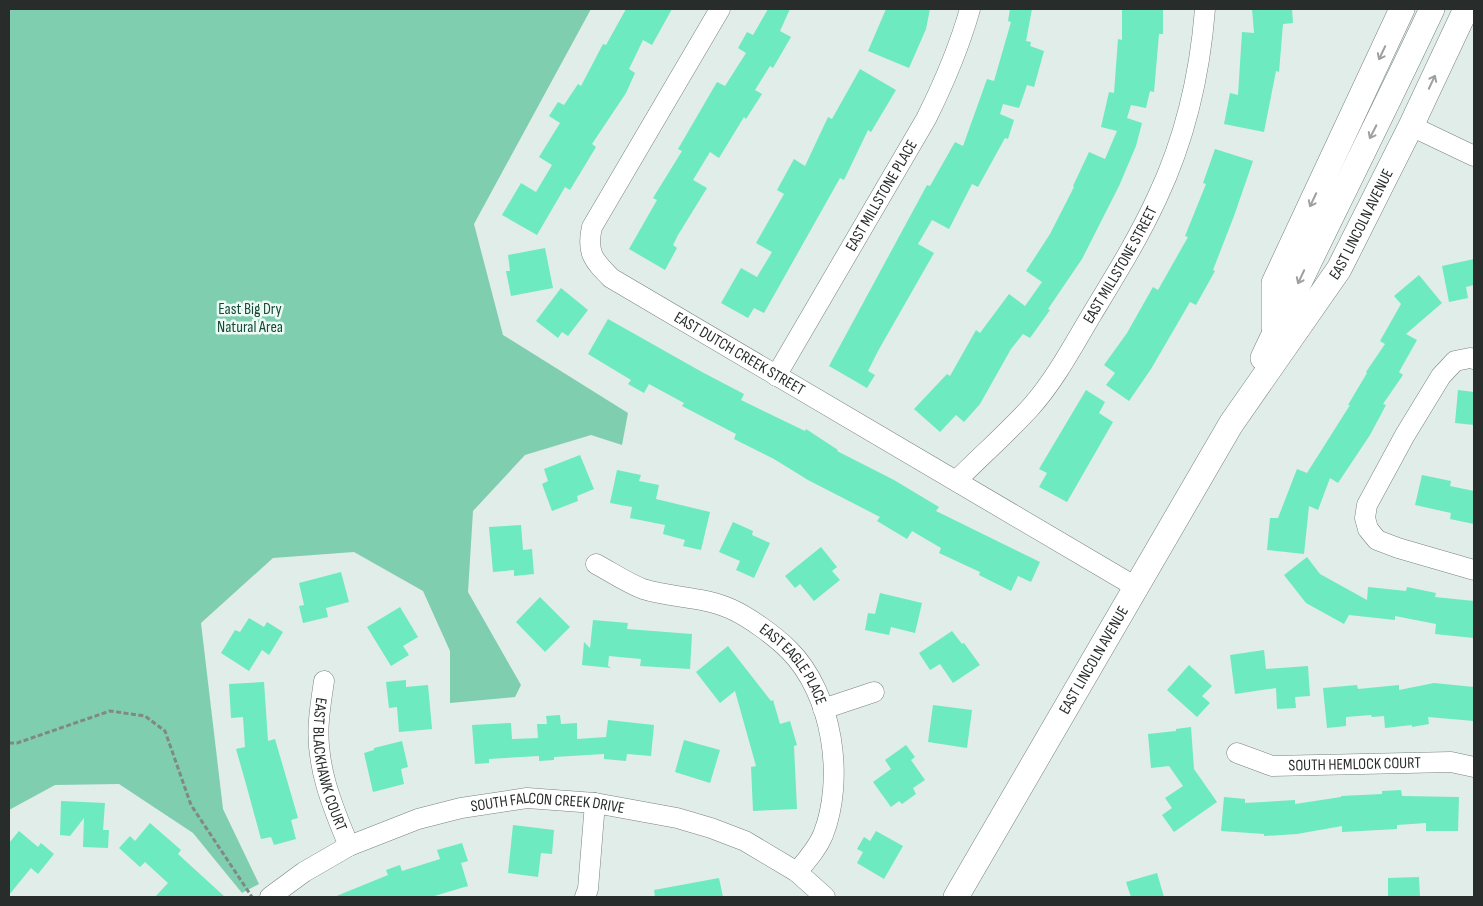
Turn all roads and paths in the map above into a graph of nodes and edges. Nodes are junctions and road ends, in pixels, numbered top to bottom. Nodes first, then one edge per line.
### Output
1 (720, 9) edge
2 (970, 9) edge
3 (1206, 9) edge
4 (1402, 9) edge
5 (1432, 9) edge
6 (1466, 9) edge
7 (1411, 126) junction
8 (1474, 156) edge
9 (1274, 335) junction
10 (1474, 359) edge
11 (776, 376) junction
12 (1231, 424) junction
13 (957, 480) junction
14 (596, 564) dead end
15 (1474, 570) edge
16 (1136, 587) junction
17 (324, 681) dead end
18 (874, 692) dead end
19 (823, 709) junction
20 (9, 743) edge
21 (1237, 753) dead end
22 (1474, 767) edge
23 (595, 803) junction
24 (349, 846) junction
25 (797, 872) junction
26 (252, 897) edge
27 (270, 897) edge
28 (585, 897) edge
29 (825, 897) edge
30 (956, 897) edge

1 - 11 street, EAST DUTCH CREEK STREET
2 - 11 street, EAST MILLSTONE PLACE
3 - 13 street, EAST MILLSTONE STREET
4 -> 9 main road
5 - 7 main road
5 -> 9 main road, EAST LINCOLN AVENUE
7 -> 6 main road, EAST LINCOLN AVENUE
7 - 8 street
7 - 12 main road, EAST LINCOLN AVENUE
9 - 12 main road, EAST LINCOLN AVENUE
10 - 15 street
11 - 13 street, EAST DUTCH CREEK STREET
12 - 16 main road, EAST LINCOLN AVENUE
13 - 16 street, EAST DUTCH CREEK STREET
14 - 19 street, EAST EAGLE PLACE
16 - 30 main road, EAST LINCOLN AVENUE
17 - 24 street, EAST BLACKHAWK COURT
18 - 19 street
19 - 25 street, EAST EAGLE PLACE
20 - 26 path
21 - 22 street, SOUTH HEMLOCK COURT
23 - 24 street, SOUTH FALCON CREEK DRIVE
23 - 25 street, SOUTH FALCON CREEK DRIVE
23 - 28 street
24 - 27 street, SOUTH FALCON CREEK DRIVE
25 - 29 street, SOUTH FALCON CREEK DRIVE

